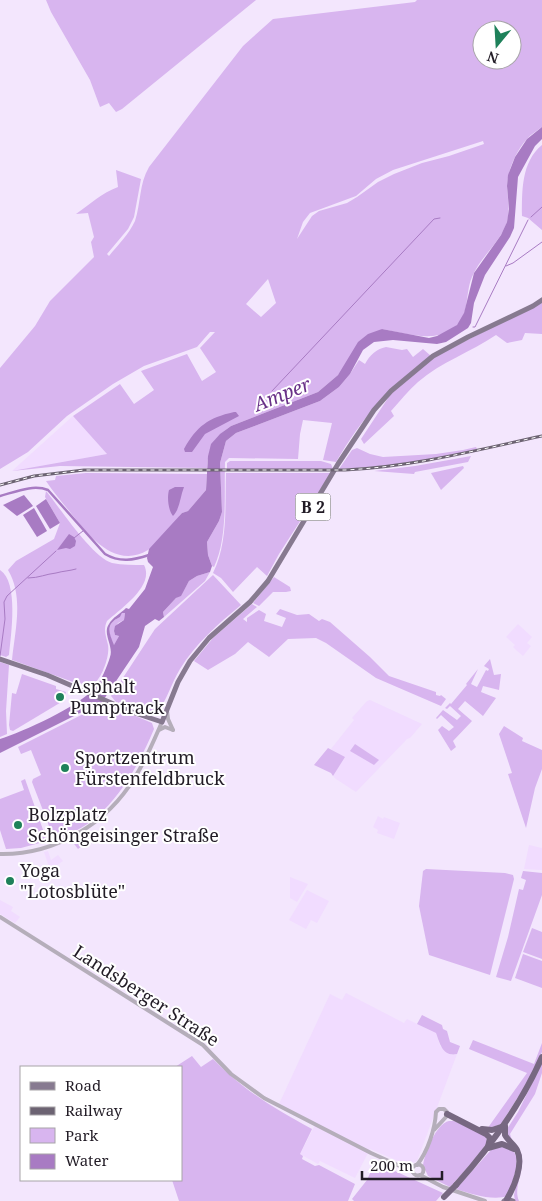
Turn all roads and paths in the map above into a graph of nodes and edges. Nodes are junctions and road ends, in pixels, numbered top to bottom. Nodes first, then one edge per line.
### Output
1 (542, 300) edge
2 (2, 659) edge
3 (167, 708) junction
4 (150, 717) junction
5 (162, 722) junction
6 (158, 730) junction
7 (0, 854) edge
8 (0, 918) edge
9 (542, 1057) edge
10 (436, 1118) junction
11 (445, 1118) junction
12 (505, 1125) junction
13 (477, 1128) junction
14 (434, 1130) junction
15 (488, 1148) junction
16 (517, 1151) junction
17 (416, 1168) junction
18 (421, 1174) junction
19 (442, 1199) edge
20 (509, 1200) edge
21 (485, 1201) edge

1 - 3 main road, B 2
2 - 4 main road
3 - 4 main road
3 - 5 main road, B 2
3 - 6 street
4 - 5 main road
4 - 6 street
5 - 6 street
6 - 7 street
8 - 17 street, Landsberger Straße
9 - 12 highway
10 - 11 street
10 - 11 street
10 - 14 street
11 - 13 highway
11 - 14 street
12 - 13 highway
12 - 15 highway
12 - 16 highway
13 - 15 highway
14 - 17 street
15 - 16 highway
15 - 19 highway, bridge
16 - 20 highway
17 - 18 street
17 - 18 street, Landsberger Straße
18 - 21 street, Landsberger Straße

